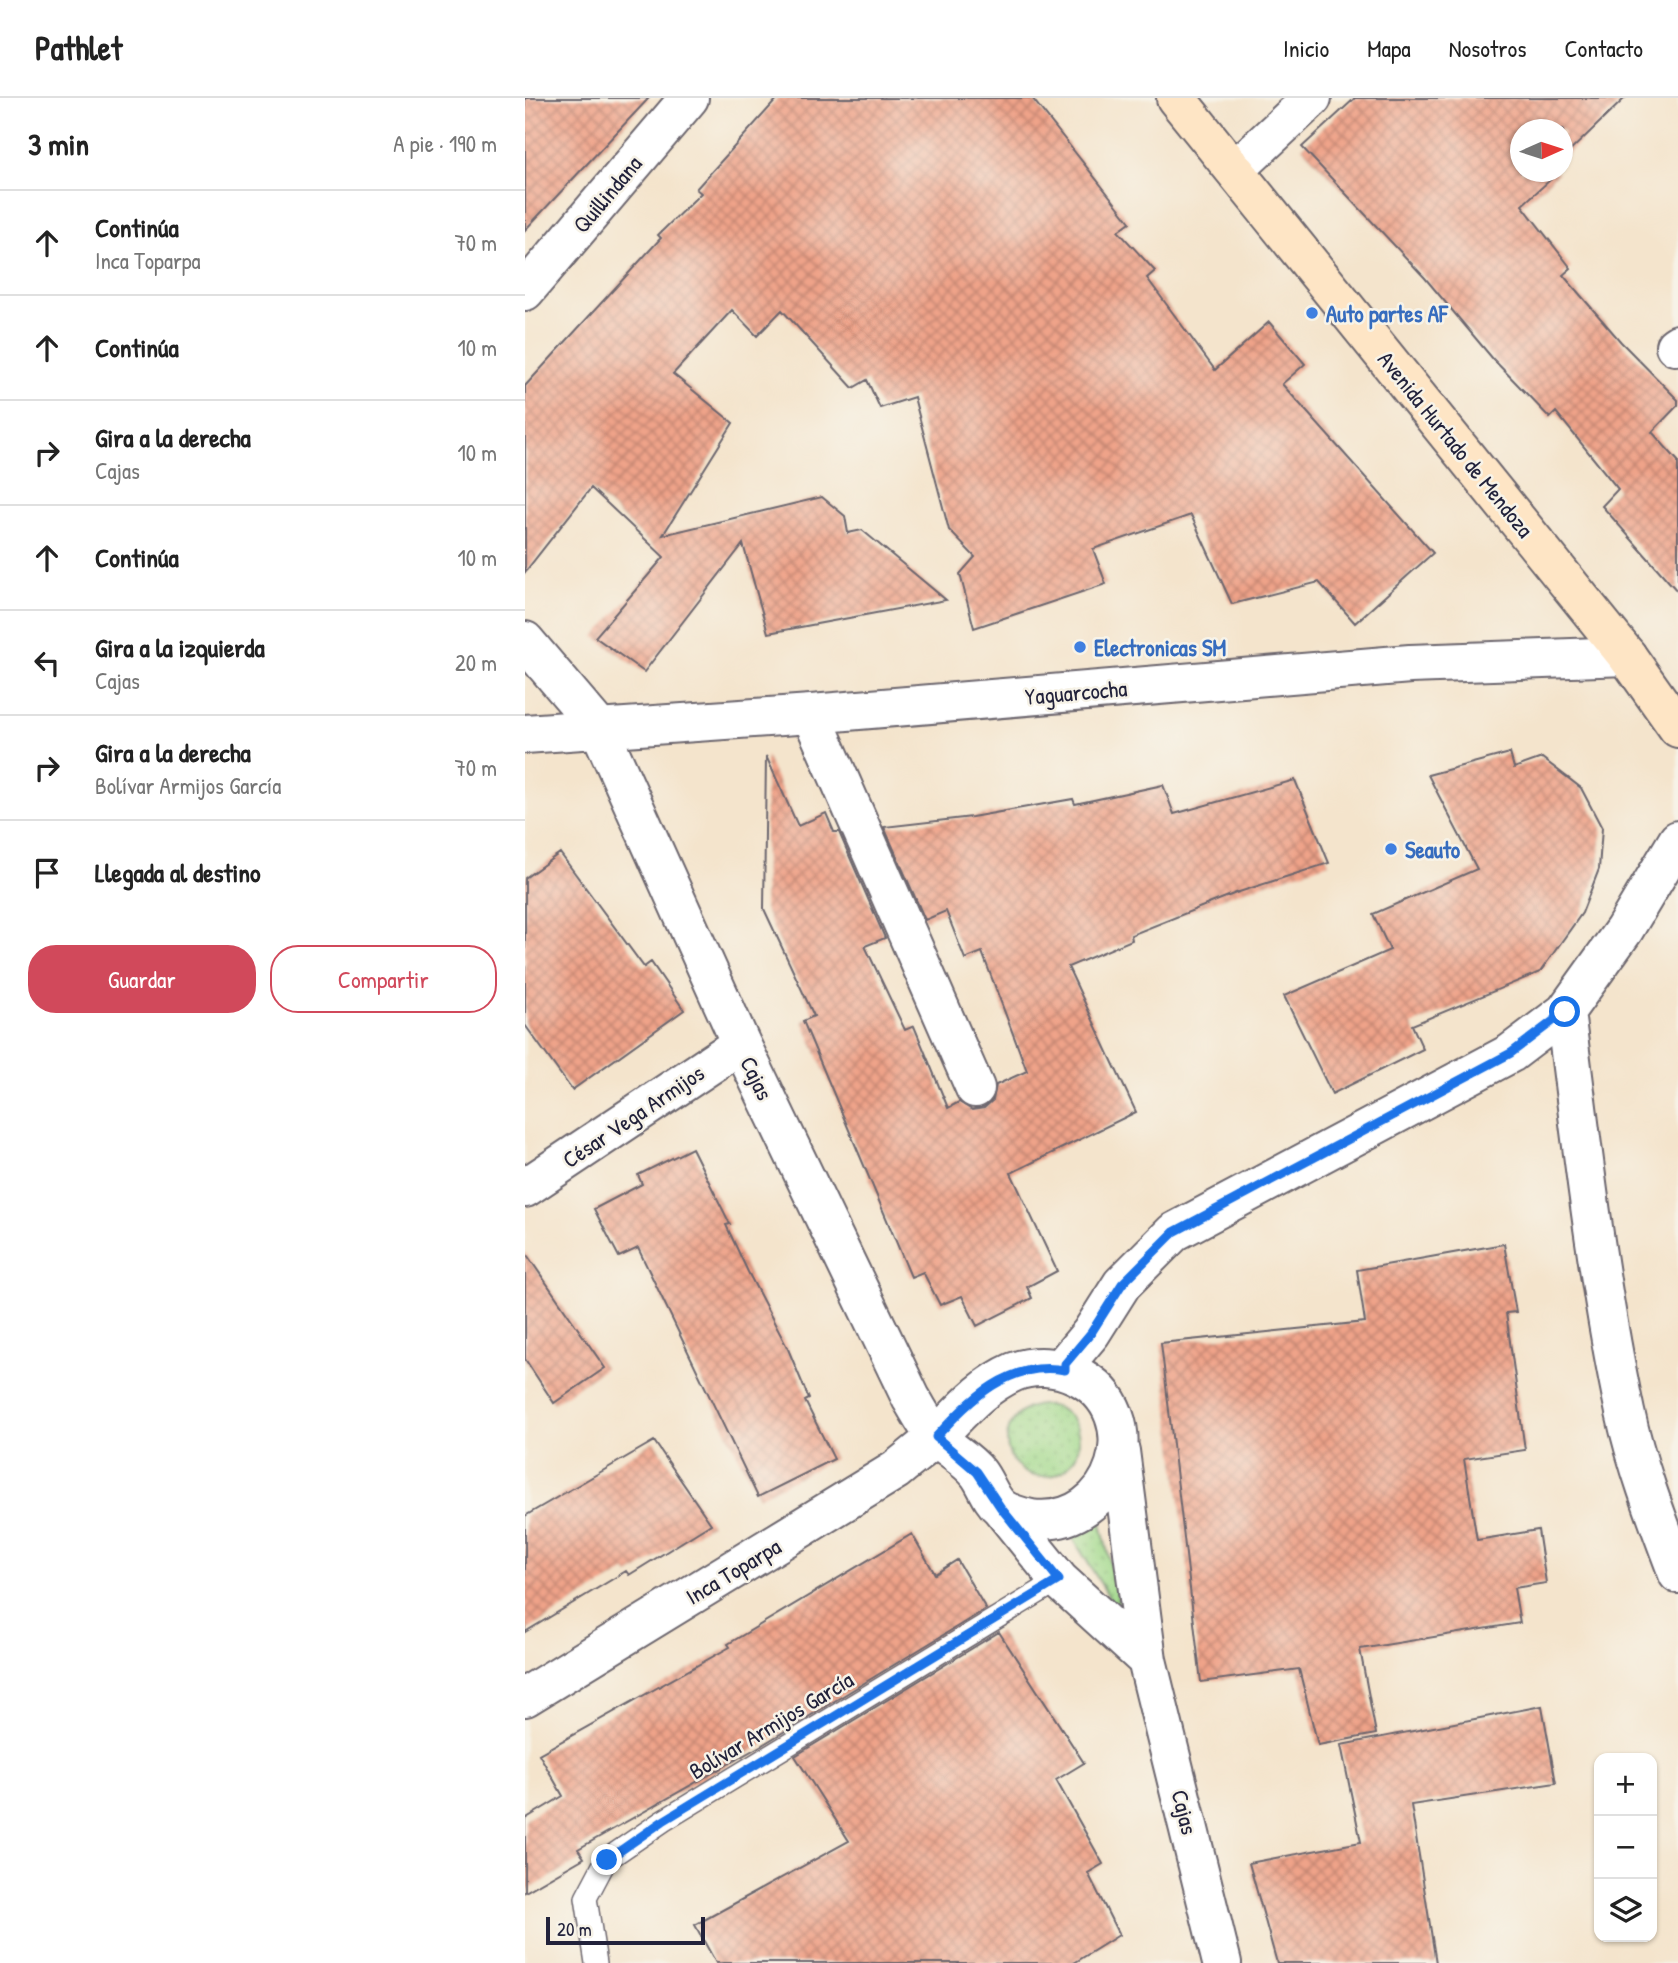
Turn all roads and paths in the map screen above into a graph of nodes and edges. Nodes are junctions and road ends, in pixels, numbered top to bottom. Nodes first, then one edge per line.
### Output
1 (689, 98) edge
2 (1176, 98) edge
3 (1312, 98) edge
4 (1235, 169) junction
5 (525, 291) edge
6 (525, 641) edge
7 (1627, 656) junction
8 (811, 714) junction
9 (1675, 715) edge
10 (599, 728) junction
11 (525, 734) edge
12 (1678, 839) edge
13 (1565, 1012) junction
14 (741, 1044) junction
15 (975, 1088) dead end
16 (525, 1188) edge
17 (1065, 1370) junction
18 (936, 1437) junction
19 (1119, 1447) junction
20 (1001, 1508) junction
21 (1678, 1574) edge
22 (1059, 1580) junction
23 (1147, 1660) junction
24 (525, 1697) edge
25 (596, 1963) edge
26 (1222, 1963) edge

1 - 5 street, Quillindana
2 - 4 main road, Avenida Hurtado de Mendoza
3 - 4 street
4 - 7 main road, Avenida Hurtado de Mendoza
6 - 10 street, Cajas
7 - 8 street, Yaguarcocha
7 - 9 main road, Avenida Hurtado de Mendoza
8 - 10 street, Yaguarcocha
8 - 15 street
10 - 11 street, Yaguarcocha
10 - 14 street, Cajas
12 - 13 street
13 - 17 street
13 - 21 street
14 - 16 street, César Vega Armijos
14 - 18 street, Cajas
17 - 18 street, Cajas
17 - 19 street, Cajas
18 - 20 street, Cajas
18 - 24 street, Inca Toparpa
19 - 20 street, Cajas
19 - 23 street, Cajas
20 - 22 street, Cajas
22 - 23 street, Cajas
22 - 25 lane, Bolívar Armijos García
23 - 26 street, Cajas

